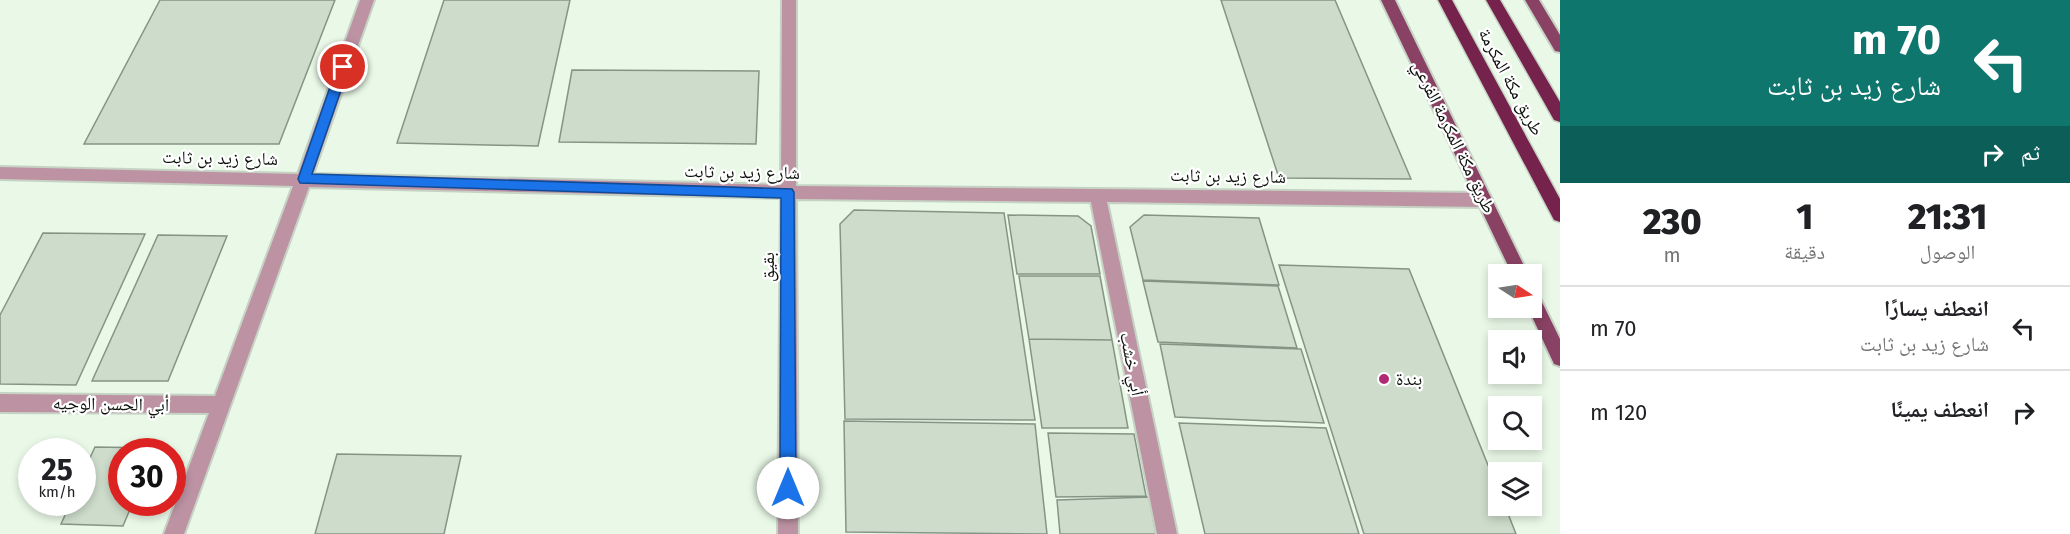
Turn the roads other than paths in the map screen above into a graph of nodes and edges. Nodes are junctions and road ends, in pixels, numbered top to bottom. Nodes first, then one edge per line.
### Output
1 (367, 0) edge
2 (789, 0) edge
3 (1388, 0) edge
4 (1445, 0) edge
5 (1494, 0) edge
6 (1532, 0) edge
7 (1560, 47) edge
8 (1560, 116) edge
9 (0, 173) edge
10 (304, 179) junction
11 (788, 192) junction
12 (1098, 194) junction
13 (1484, 200) junction
14 (1560, 215) edge
15 (1515, 264) edge
16 (1541, 318) edge
17 (1560, 358) edge
18 (0, 403) edge
19 (222, 405) junction
20 (174, 534) edge
21 (788, 534) edge
22 (1167, 534) edge

1 - 10 street
2 - 11 street, بقيق
3 - 13 main road, طريق مكة المكرمة الفرعي
4 - 14 highway, طريق مكة المكرمة
5 - 8 highway, طريق مكة المكرمة
6 - 7 main road
9 - 10 street, شارع زيد بن ثابت
10 - 11 street, شارع زيد بن ثابت
10 - 19 street
11 - 12 street, شارع زيد بن ثابت
11 - 21 street, بقيق
12 - 13 street, شارع زيد بن ثابت
12 - 22 street, أبي خشب
13 - 15 main road, طريق مكة المكرمة الفرعي
16 - 17 main road
18 - 19 street, أبي الحسن الوجيه
19 - 20 street

